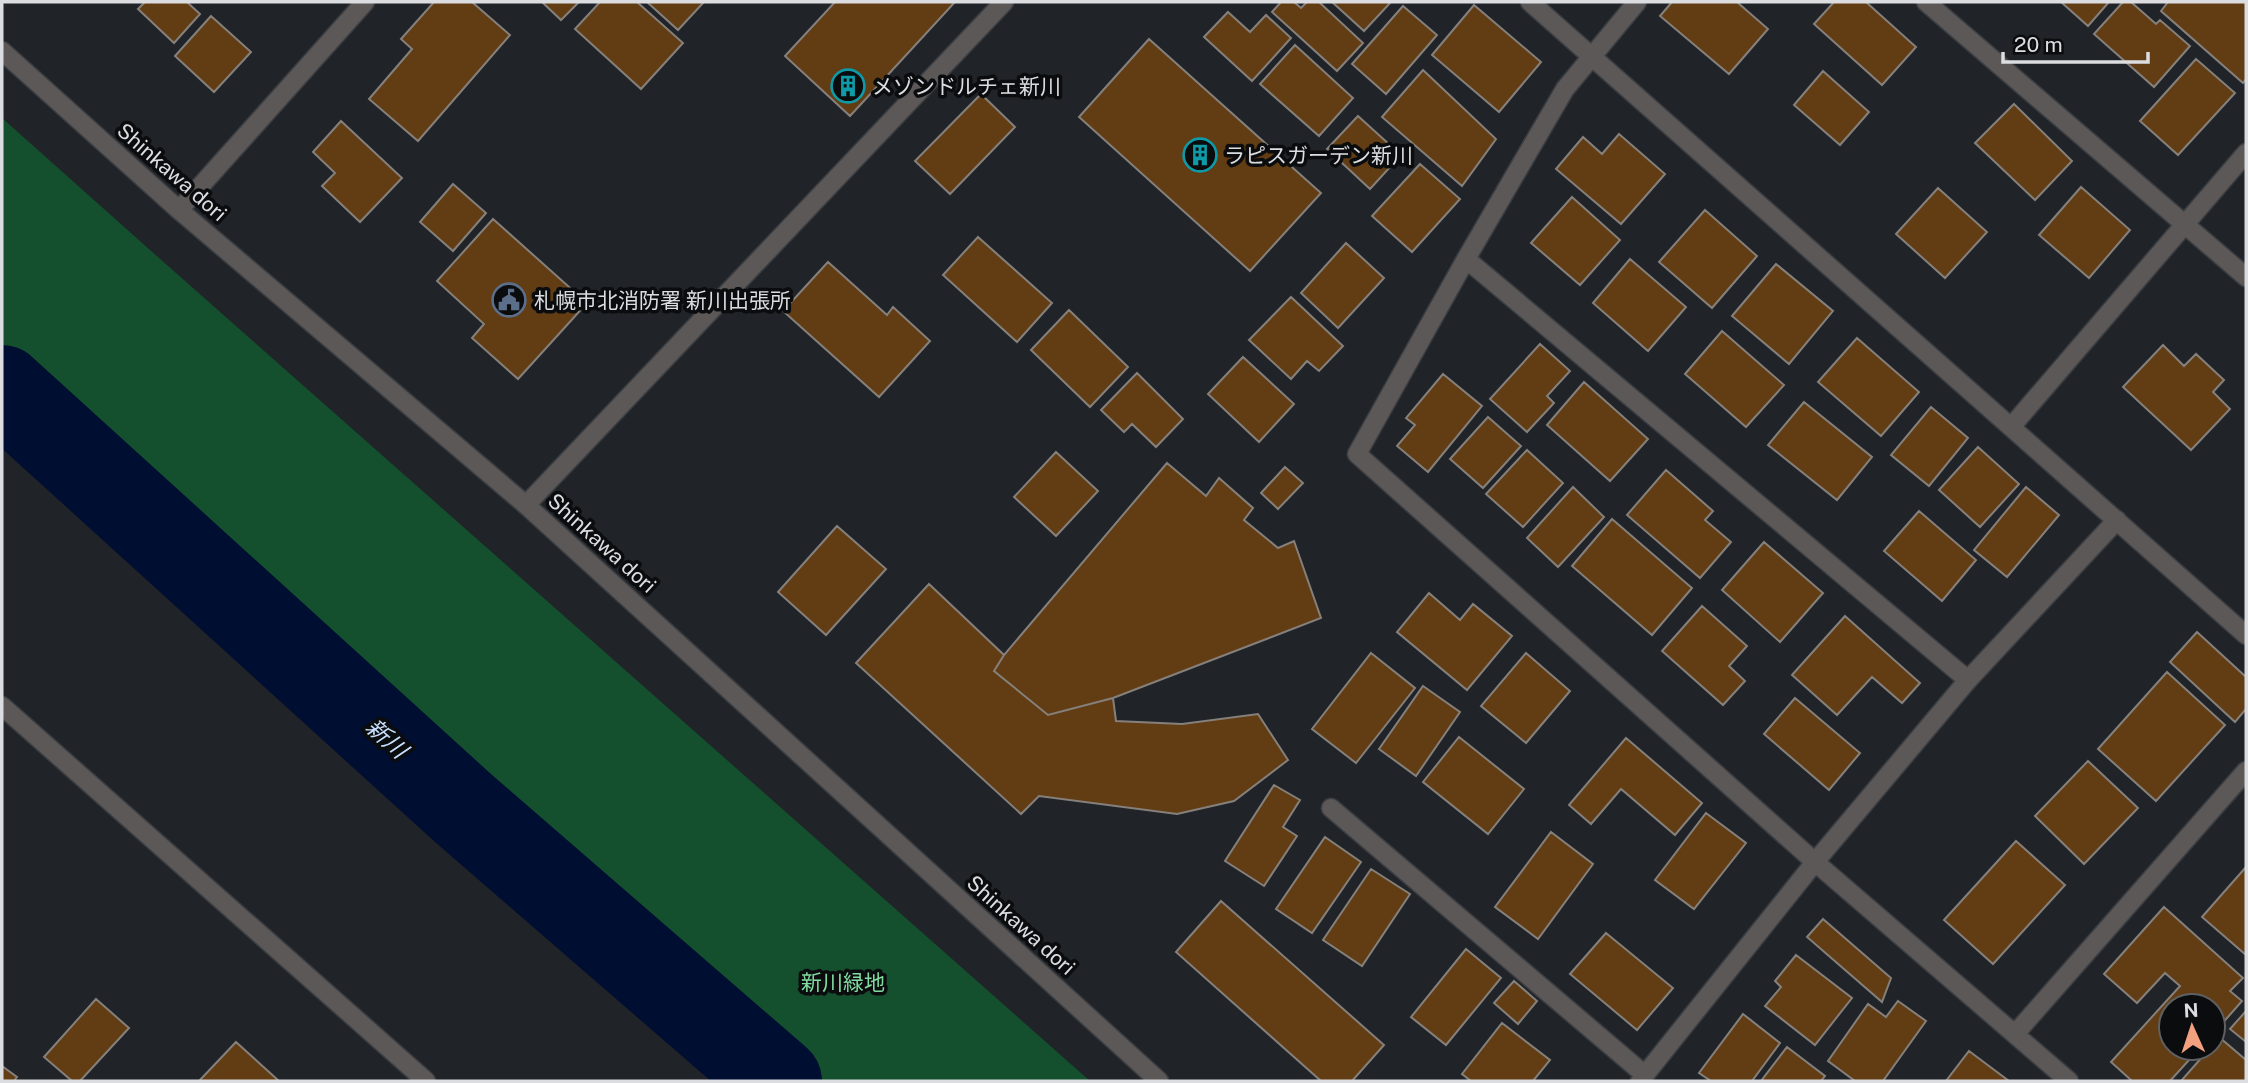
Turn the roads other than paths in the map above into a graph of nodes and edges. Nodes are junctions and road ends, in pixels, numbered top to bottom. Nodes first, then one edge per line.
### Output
1 (365, 2) edge
2 (1004, 2) edge
3 (1530, 2) edge
4 (1637, 2) edge
5 (1926, 2) edge
6 (2, 51) edge
7 (1591, 56) junction
8 (2246, 153) edge
9 (179, 210) junction
10 (2186, 225) junction
11 (1466, 259) junction
12 (2246, 277) edge
13 (2011, 427) junction
14 (526, 505) junction
15 (2117, 520) junction
16 (2246, 635) edge
17 (1968, 680) junction
18 (2, 706) edge
19 (2246, 771) edge
20 (1331, 808) dead end
21 (1815, 862) junction
22 (2015, 1034) junction
23 (1642, 1078) edge
24 (426, 1081) edge
25 (1159, 1081) edge
26 (2069, 1081) edge

1 - 9 street
2 - 14 street
3 - 7 street
4 - 7 street
5 - 10 street
6 - 9 street, Shinkawa dori
7 - 11 street
7 - 13 street
8 - 10 street
9 - 14 street, Shinkawa dori
10 - 12 street
10 - 13 street
11 - 17 street
11 - 21 street
13 - 15 street
14 - 25 street, Shinkawa dori
15 - 16 street
15 - 17 street
17 - 21 street
18 - 24 street
19 - 22 street
20 - 23 street
21 - 22 street
21 - 23 street
22 - 26 street

